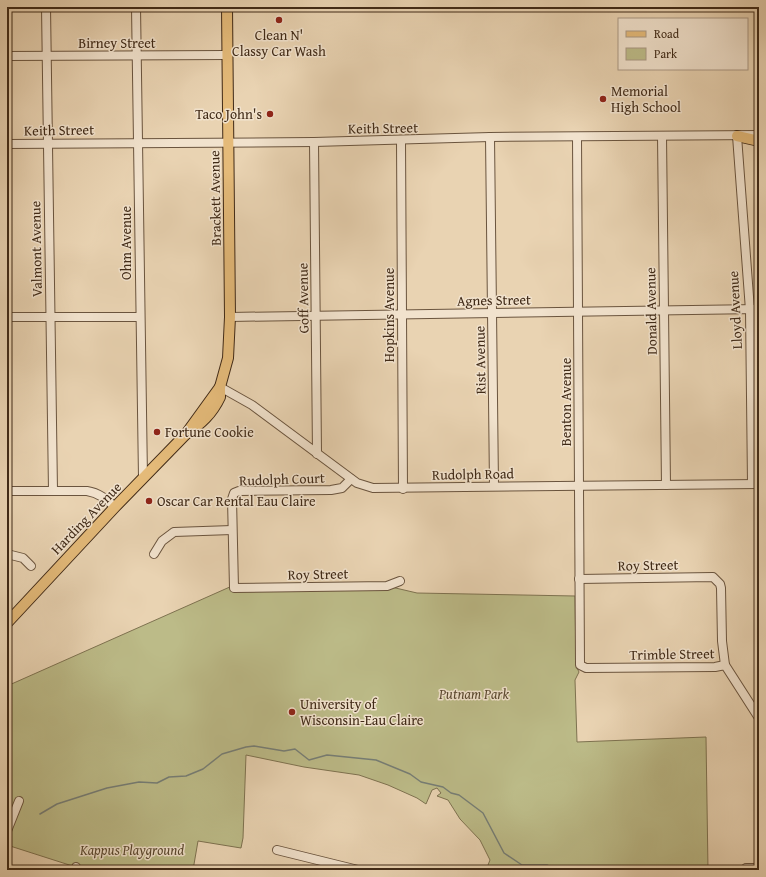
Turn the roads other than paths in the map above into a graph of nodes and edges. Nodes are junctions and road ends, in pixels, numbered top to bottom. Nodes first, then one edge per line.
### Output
1 (46, 7) edge
2 (136, 7) edge
3 (227, 7) edge
4 (228, 55) junction
5 (7, 56) edge
6 (47, 56) junction
7 (137, 56) junction
8 (759, 135) edge
9 (662, 136) junction
10 (737, 136) junction
11 (577, 137) junction
12 (490, 138) junction
13 (401, 141) junction
14 (759, 141) edge
15 (138, 142) junction
16 (228, 142) junction
17 (314, 142) junction
18 (48, 143) junction
19 (7, 144) edge
20 (759, 309) edge
21 (664, 310) junction
22 (750, 310) junction
23 (579, 311) junction
24 (492, 313) junction
25 (402, 315) junction
26 (317, 316) junction
27 (7, 317) edge
28 (50, 317) junction
29 (140, 317) junction
30 (230, 317) junction
31 (220, 387) junction
32 (317, 454) junction
33 (143, 478) junction
34 (351, 479) junction
35 (756, 484) edge
36 (666, 485) junction
37 (494, 486) junction
38 (579, 486) junction
39 (403, 489) junction
40 (7, 491) edge
41 (53, 491) junction
42 (115, 507) junction
43 (232, 530) junction
44 (7, 554) edge
45 (154, 554) dead end
46 (31, 566) dead end
47 (579, 579) junction
48 (400, 581) dead end
49 (234, 588) joint
50 (7, 623) edge
51 (725, 664) junction
52 (581, 667) joint
53 (759, 718) edge
54 (18, 801) dead end
55 (7, 832) edge
56 (277, 850) dead end
57 (323, 861) junction
58 (746, 868) dead end
59 (759, 868) edge
60 (321, 870) edge
61 (358, 870) edge

1 - 6 street, Valmont Avenue
2 - 7 street, Ohm Avenue
3 - 4 main road, Brackett Avenue
4 - 7 street, Birney Street
4 - 16 main road, Brackett Avenue
5 - 6 street, Birney Street
6 - 7 street, Birney Street
6 - 18 street, Valmont Avenue
7 - 15 street, Ohm Avenue
8 - 10 street, Keith Street
9 - 10 street, Keith Street
9 - 11 street, Keith Street
9 - 21 street, Donald Avenue
10 - 14 main road
10 - 22 street, Lloyd Avenue
11 - 12 street, Keith Street
11 - 23 street, Benton Avenue
12 - 13 street, Keith Street
12 - 24 street, Rist Avenue
13 - 17 street, Keith Street
13 - 25 street, Hopkins Avenue
15 - 16 street, Keith Street
15 - 18 street, Keith Street
15 - 29 street, Ohm Avenue
16 - 17 street, Keith Street
16 - 30 main road, Brackett Avenue
17 - 26 street, Goff Avenue
18 - 19 street, Keith Street
18 - 28 street, Valmont Avenue
20 - 22 street, Agnes Street
21 - 22 street, Agnes Street
21 - 23 street, Agnes Street
21 - 36 street, Donald Avenue
22 - 35 street, Lloyd Avenue
23 - 24 street, Agnes Street
23 - 38 street, Benton Avenue
24 - 25 street, Agnes Street
24 - 37 street, Rist Avenue
25 - 26 street, Agnes Street
25 - 39 street, Hopkins Avenue
26 - 30 street, Agnes Street
26 - 32 street, Goff Avenue
27 - 28 street
28 - 29 street
28 - 41 street, Valmont Avenue
29 - 33 street, Ohm Avenue
30 - 31 main road, Brackett Avenue
31 - 32 street, Rudolph Road
31 - 33 main road, Harding Avenue
32 - 34 street, Rudolph Road
33 - 42 main road, Harding Avenue
34 - 39 street, Rudolph Road
34 - 43 street, Rudolph Court
35 - 36 street, Rudolph Road
36 - 38 street, Rudolph Road
37 - 38 street, Rudolph Road
37 - 39 street, Rudolph Road
38 - 47 street, Benton Avenue
40 - 41 street
41 - 42 street
42 - 50 main road, Harding Avenue
43 - 45 street
43 - 49 street, Rudolph Court
44 - 46 street
47 - 51 street, Roy Street
47 - 52 street, Benton Avenue
48 - 49 street, Roy Street
51 - 52 street, Trimble Street
51 - 53 street, Trimble Street
54 - 55 street
56 - 57 street
57 - 60 street
57 - 61 street
58 - 59 street

